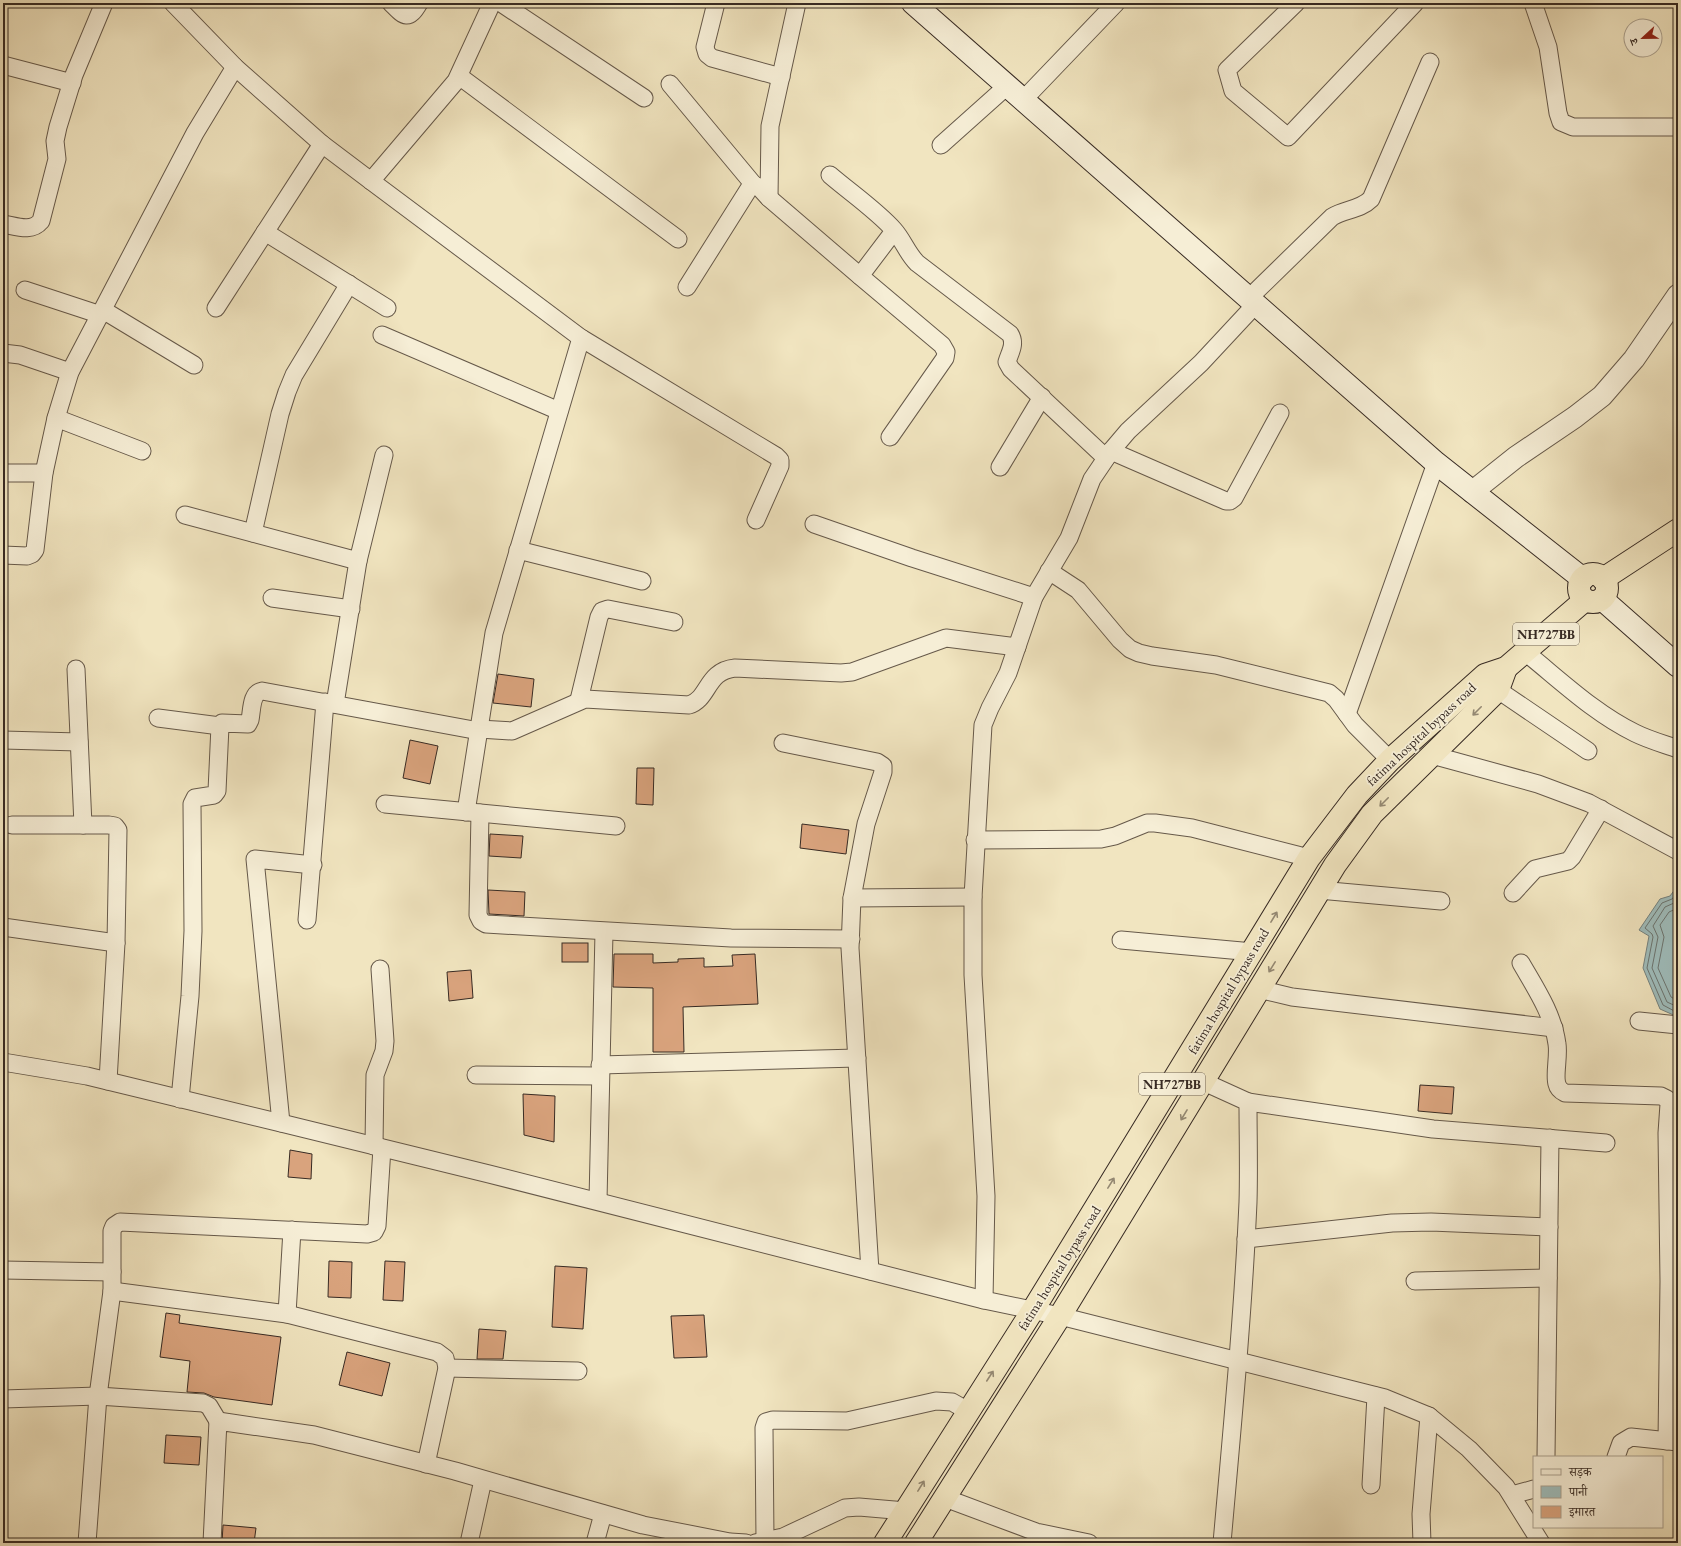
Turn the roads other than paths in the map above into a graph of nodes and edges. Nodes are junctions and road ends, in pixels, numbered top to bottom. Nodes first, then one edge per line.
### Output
1 (104, 3) edge
2 (174, 3) edge
3 (391, 3) edge
4 (419, 3) edge
5 (492, 3) edge
6 (501, 3) edge
7 (716, 3) edge
8 (797, 3) edge
9 (1116, 3) edge
10 (1296, 3) edge
11 (1415, 3) edge
12 (1532, 3) edge
13 (914, 4) edge
14 (1430, 62) dead end
15 (3, 65) edge
16 (235, 67) junction
17 (459, 76) junction
18 (781, 77) junction
19 (72, 83) junction
20 (670, 84) dead end
21 (1007, 86) junction
22 (644, 98) dead end
23 (1024, 100) junction
24 (1678, 126) edge
25 (322, 144) junction
26 (941, 145) dead end
27 (830, 175) dead end
28 (371, 181) junction
29 (754, 185) junction
30 (769, 198) junction
31 (3, 224) edge
32 (894, 231) junction
33 (265, 232) junction
34 (678, 239) dead end
35 (860, 276) junction
36 (350, 284) junction
37 (687, 287) dead end
38 (25, 290) dead end
39 (1678, 295) edge
40 (1253, 301) junction
41 (216, 308) dead end
42 (387, 308) dead end
43 (102, 312) junction
44 (382, 335) dead end
45 (581, 338) junction
46 (3, 353) edge
47 (194, 365) dead end
48 (70, 372) junction
49 (1042, 397) junction
50 (559, 411) junction
51 (1280, 413) dead end
52 (56, 418) junction
53 (890, 437) dead end
54 (142, 451) dead end
55 (384, 455) dead end
56 (1109, 455) junction
57 (1436, 463) junction
58 (1000, 467) dead end
59 (3, 473) edge
60 (44, 473) junction
61 (1472, 492) junction
62 (185, 516) dead end
63 (756, 520) dead end
64 (814, 524) dead end
65 (1678, 530) edge
66 (253, 533) junction
67 (518, 550) junction
68 (3, 555) edge
69 (358, 561) junction
70 (1049, 571) junction
71 (642, 581) dead end
72 (1593, 589) junction
73 (1034, 597) junction
74 (272, 598) dead end
75 (351, 609) junction
76 (674, 622) dead end
77 (1017, 646) junction
78 (1525, 652) junction
79 (1678, 666) edge
80 (1506, 668) junction
81 (76, 670) dead end
82 (1498, 690) junction
83 (579, 700) junction
84 (330, 703) junction
85 (1347, 714) junction
86 (158, 718) dead end
87 (220, 726) junction
88 (479, 730) junction
89 (3, 740) edge
90 (79, 742) junction
91 (784, 743) dead end
92 (1678, 749) edge
93 (1588, 751) dead end
94 (1432, 756) junction
95 (1390, 760) junction
96 (385, 804) dead end
97 (1601, 810) junction
98 (473, 812) junction
99 (12, 825) dead end
100 (83, 825) junction
101 (616, 826) dead end
102 (975, 840) junction
103 (1678, 851) edge
104 (1309, 858) junction
105 (313, 865) junction
106 (1319, 890) junction
107 (1513, 893) dead end
108 (972, 896) junction
109 (852, 898) junction
110 (1441, 901) dead end
111 (307, 920) dead end
112 (3, 927) edge
113 (604, 932) junction
114 (851, 939) junction
115 (1121, 940) dead end
116 (116, 943) junction
117 (1253, 952) junction
118 (1521, 963) dead end
119 (380, 969) dead end
120 (1258, 989) junction
121 (1639, 1021) dead end
122 (1678, 1025) edge
123 (1554, 1028) junction
124 (857, 1058) junction
125 (3, 1062) edge
126 (600, 1071) junction
127 (476, 1075) dead end
128 (108, 1081) junction
129 (1204, 1082) junction
130 (180, 1099) junction
131 (1248, 1102) junction
132 (281, 1123) junction
133 (1672, 1134) edge
134 (1138, 1138) junction
135 (1550, 1138) junction
136 (1606, 1143) dead end
137 (378, 1147) junction
138 (1161, 1152) junction
139 (598, 1201) junction
140 (1549, 1227) junction
141 (292, 1230) junction
142 (1246, 1239) junction
143 (3, 1270) edge
144 (870, 1271) junction
145 (112, 1272) junction
146 (1548, 1278) junction
147 (1415, 1281) dead end
148 (112, 1291) junction
149 (984, 1300) junction
150 (1033, 1310) junction
151 (287, 1314) junction
152 (1060, 1316) junction
153 (1238, 1362) junction
154 (447, 1368) junction
155 (578, 1371) dead end
156 (98, 1396) junction
157 (1376, 1396) junction
158 (3, 1399) edge
159 (968, 1411) junction
160 (1429, 1416) junction
161 (218, 1421) junction
162 (1673, 1442) edge
163 (1546, 1456) edge
164 (1616, 1456) edge
165 (426, 1464) junction
166 (483, 1480) junction
167 (1371, 1485) dead end
168 (1533, 1489) edge
169 (1512, 1495) junction
170 (945, 1498) junction
171 (906, 1511) junction
172 (603, 1514) junction
173 (759, 1542) edge
174 (87, 1543) edge
175 (212, 1543) edge
176 (469, 1543) edge
177 (595, 1543) edge
178 (746, 1543) edge
179 (885, 1543) edge
180 (916, 1543) edge
181 (1089, 1543) edge
182 (1222, 1543) edge
183 (1422, 1543) edge
184 (1541, 1543) edge

1 - 19 street
2 - 16 street
3 - 4 street
5 - 17 street
6 - 22 street
7 - 18 street
8 - 18 street
9 - 23 street
10 - 11 street
12 - 24 street
13 - 21 main road
14 - 40 street
15 - 19 street
16 - 25 street
16 - 43 street
17 - 28 street
17 - 34 street
18 - 30 street
19 - 31 street
20 - 29 street
21 - 23 main road
21 - 26 street
23 - 40 main road
25 - 28 street
25 - 33 street
27 - 32 street
28 - 45 street
29 - 30 street
29 - 37 street
30 - 35 street
32 - 35 street
32 - 49 street
33 - 36 street
33 - 41 street
35 - 53 street
36 - 42 street
36 - 66 street
38 - 43 street
39 - 61 street
40 - 56 street
40 - 57 main road
43 - 47 street
43 - 48 street
44 - 50 street
45 - 50 street
45 - 63 street
46 - 48 street
48 - 52 street
49 - 56 street
49 - 58 street
50 - 67 street
51 - 56 street
52 - 54 street
52 - 60 street
55 - 69 street
56 - 70 street
57 - 61 main road
57 - 85 street
59 - 60 street
60 - 68 street
61 - 72 main road
62 - 66 street
64 - 73 street
65 - 72 highway, fatima hospital bypass road / NH727BB
66 - 69 street
67 - 71 street
67 - 88 street
69 - 75 street
70 - 73 street
70 - 85 street
72 - 78 highway, fatima hospital bypass road / NH727BB
72 - 79 main road
73 - 77 street
74 - 75 street
75 - 84 street
76 - 83 street
77 - 83 street
77 - 102 street
78 - 80 highway, fatima hospital bypass road / NH727BB
78 - 92 street
80 - 82 highway, fatima hospital bypass road / NH727BB
80 - 95 highway, fatima hospital bypass road / NH727BB
81 - 90 street
82 - 93 street
82 -> 94 highway, fatima hospital bypass road / NH727BB
83 - 88 street
84 - 87 street
84 - 88 street
84 - 105 street
85 - 95 street
86 - 87 street
87 - 130 street
88 - 98 street
89 - 90 street
90 - 100 street
91 - 109 street
94 - 97 street
94 -> 106 highway, fatima hospital bypass road / NH727BB
95 - 104 highway, fatima hospital bypass road / NH727BB
96 - 98 street
97 - 103 street
97 - 107 street
98 - 101 street
98 - 113 street
99 - 100 street
100 - 116 street
102 - 104 street
102 - 108 street
117 -> 104 highway, fatima hospital bypass road / NH727BB
105 - 111 street
105 - 132 street
106 - 110 street
106 -> 120 highway, fatima hospital bypass road / NH727BB
108 - 109 street
108 - 149 street
109 - 114 street
112 - 116 street
113 - 114 street
113 - 126 street
114 - 124 street
115 - 117 street
116 - 128 street
117 - 134 highway, fatima hospital bypass road / NH727BB
118 - 123 street
119 - 137 street
120 - 123 street
120 - 129 highway, fatima hospital bypass road / NH727BB
121 - 122 street
123 - 133 street
124 - 126 street
124 - 144 street
125 - 128 street
126 - 127 street
126 - 139 street
128 - 130 street
129 - 131 street
129 -> 138 highway, fatima hospital bypass road / NH727BB
130 - 132 street
131 - 135 street
131 - 142 street
132 - 137 street
133 - 162 street
134 - 138 highway
150 -> 134 highway, fatima hospital bypass road / NH727BB
135 - 136 street
135 - 140 street
137 - 139 street
137 - 141 street
138 - 152 highway, fatima hospital bypass road / NH727BB
139 - 144 street
140 - 142 street
140 - 146 street
141 - 145 street
141 - 151 street
142 - 153 street
143 - 145 street
144 - 149 street
145 - 148 street
146 - 147 street
146 - 163 street
148 - 151 street
148 - 156 street
149 - 150 street
150 - 152 street
159 -> 150 highway, fatima hospital bypass road / NH727BB
151 - 154 street
152 - 153 street
152 - 170 highway, fatima hospital bypass road / NH727BB
153 - 157 street
153 - 182 street
154 - 155 street
154 - 165 street
156 - 158 street
156 - 161 street
156 - 174 street
157 - 160 street
157 - 167 street
171 -> 159 highway, fatima hospital bypass road / NH727BB
159 - 173 street
160 - 169 street
160 - 183 street
161 - 165 street
161 - 175 street
162 - 164 street
165 - 166 street
166 - 172 street
166 - 176 street
168 - 169 street
169 - 184 street
170 - 180 highway, fatima hospital bypass road / NH727BB
170 - 181 street
171 - 173 street
171 - 179 highway, fatima hospital bypass road / NH727BB
172 - 177 street
172 - 178 street

